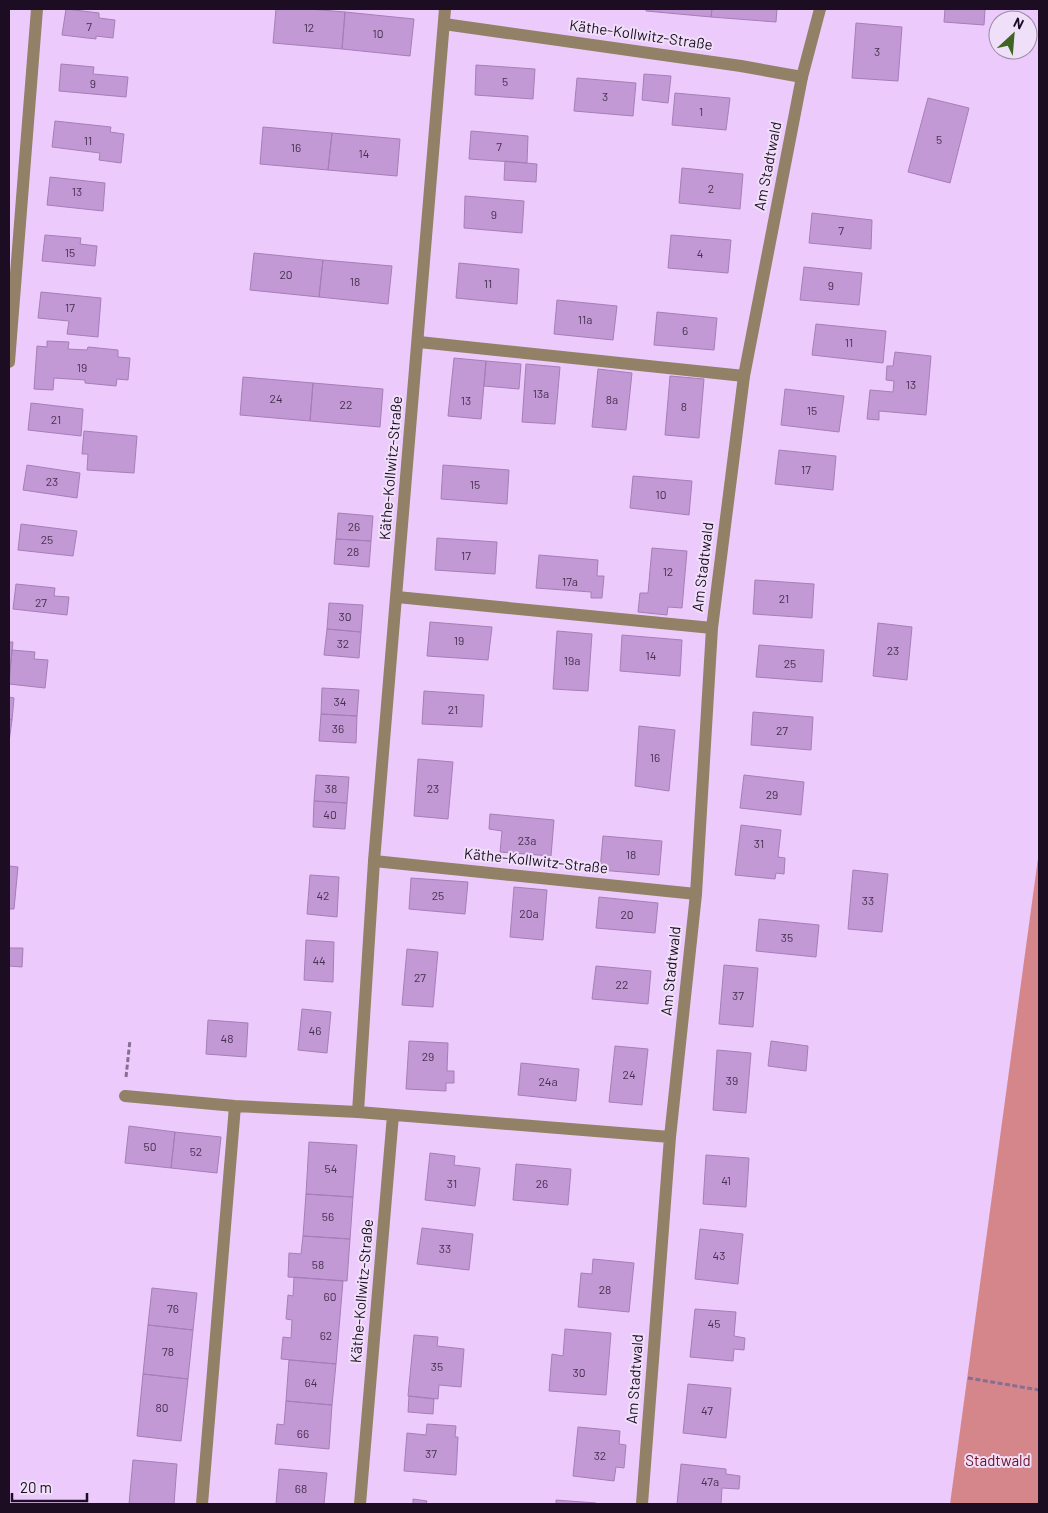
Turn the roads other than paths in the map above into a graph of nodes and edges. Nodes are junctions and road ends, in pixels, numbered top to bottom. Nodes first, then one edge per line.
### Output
1 (37, 9) edge
2 (445, 9) edge
3 (820, 9) edge
4 (444, 24) junction
5 (802, 77) junction
6 (418, 342) junction
7 (9, 362) edge
8 (744, 376) junction
9 (397, 597) junction
10 (712, 628) junction
11 (374, 861) junction
12 (696, 894) junction
13 (125, 1096) road end
14 (235, 1106) junction
15 (358, 1112) junction
16 (393, 1115) junction
17 (670, 1137) junction
18 (202, 1504) edge
19 (360, 1504) edge
20 (642, 1504) edge

1 - 7 street
2 - 4 street, Käthe-Kollwitz-Straße
3 - 5 street, Am Stadtwald
4 - 5 street, Käthe-Kollwitz-Straße
4 - 6 street, Käthe-Kollwitz-Straße
5 - 8 street, Am Stadtwald
6 - 8 street
6 - 9 street, Käthe-Kollwitz-Straße
8 - 10 street, Am Stadtwald
9 - 10 street
9 - 11 street, Käthe-Kollwitz-Straße
10 - 12 street, Am Stadtwald
11 - 12 street, Käthe-Kollwitz-Straße
11 - 15 street, Käthe-Kollwitz-Straße
12 - 17 street, Am Stadtwald
13 - 14 street
14 - 15 street
14 - 18 street
15 - 16 street
16 - 17 street
16 - 19 street, Käthe-Kollwitz-Straße
17 - 20 street, Am Stadtwald

